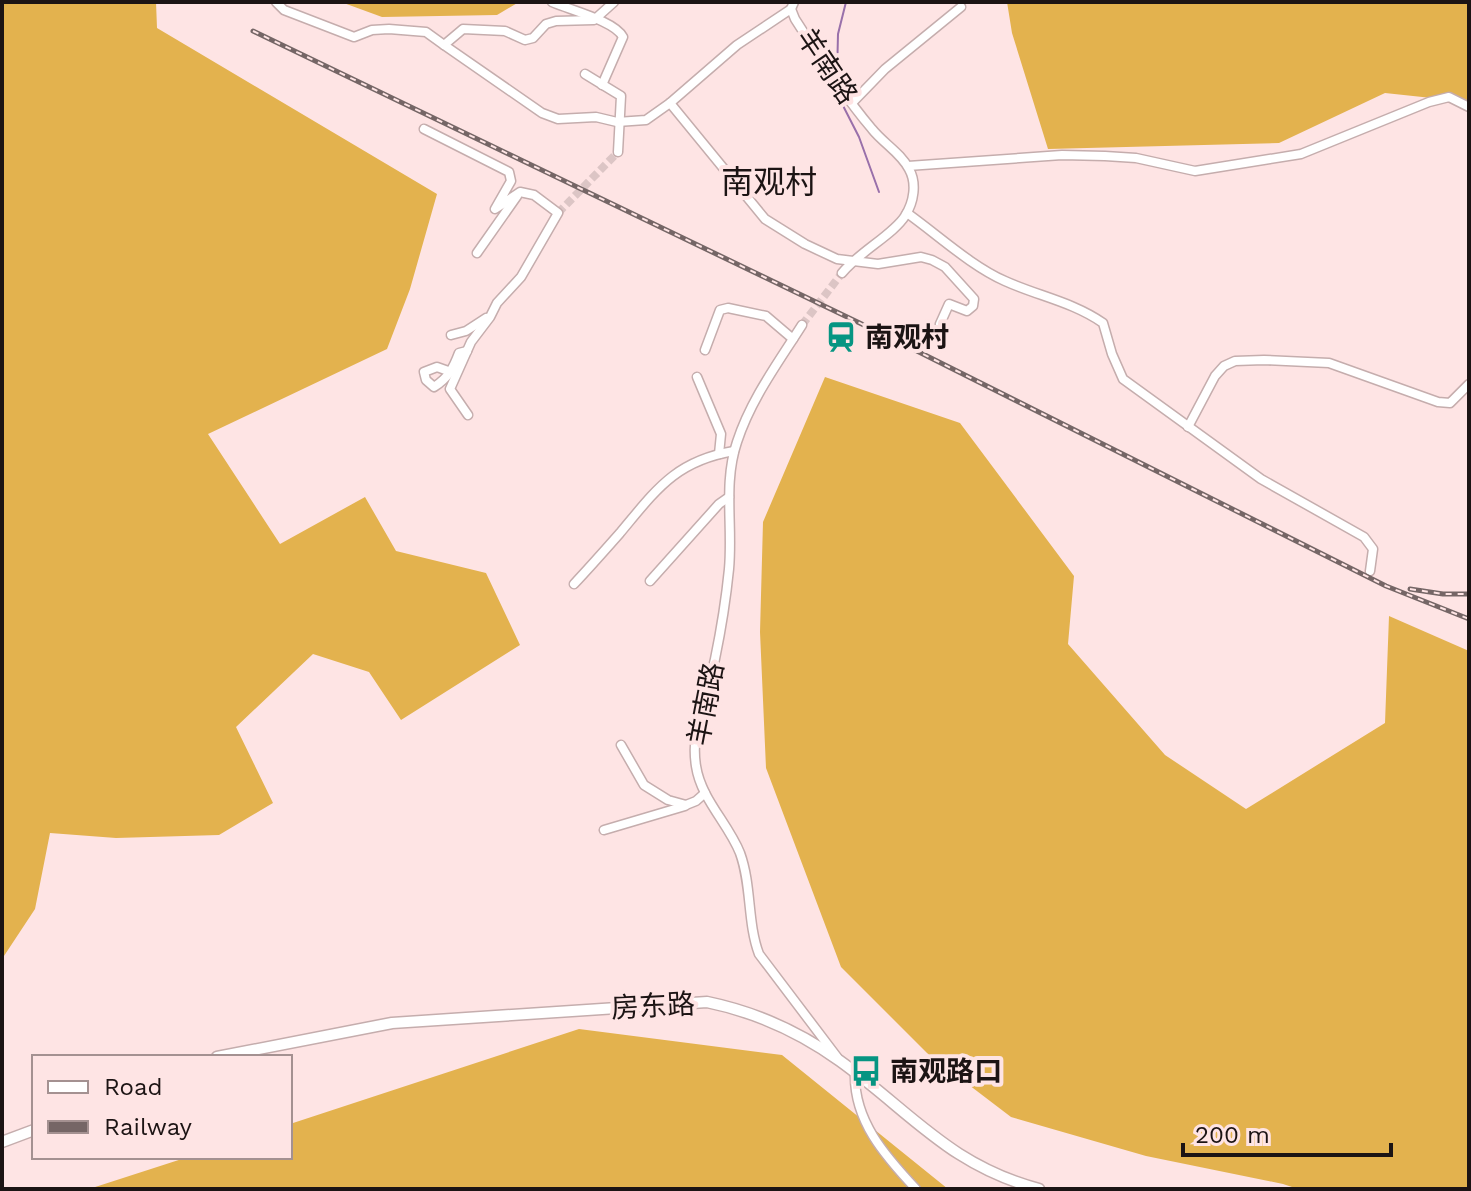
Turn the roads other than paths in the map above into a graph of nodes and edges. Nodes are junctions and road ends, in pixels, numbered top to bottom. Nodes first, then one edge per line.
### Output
1 (276, 2) edge
2 (552, 2) edge
3 (614, 2) edge
4 (793, 6) edge
5 (961, 7) dead end
6 (594, 20) junction
7 (444, 45) junction
8 (585, 74) dead end
9 (602, 85) junction
10 (670, 103) junction
11 (852, 103) junction
12 (1469, 107) edge
13 (617, 122) junction
14 (424, 129) dead end
15 (618, 152) dead end
16 (908, 166) junction
17 (520, 192) junction
18 (907, 213) junction
19 (477, 253) dead end
20 (852, 260) junction
21 (842, 273) tunnel mouth
22 (493, 312) junction
23 (940, 324) dead end
24 (802, 325) tunnel mouth
25 (451, 335) dead end
26 (793, 339) junction
27 (705, 350) dead end
28 (467, 351) junction
29 (451, 372) dead end
30 (697, 377) dead end
31 (1469, 384) edge
32 (468, 415) dead end
33 (1188, 427) junction
34 (734, 451) junction
35 (719, 454) junction
36 (729, 497) junction
37 (1370, 571) dead end
38 (650, 581) dead end
39 (574, 584) dead end
40 (621, 745) dead end
41 (705, 793) junction
42 (686, 805) junction
43 (604, 830) dead end
44 (227, 1055) edge
45 (840, 1061) junction
46 (855, 1072) junction
47 (32, 1131) edge
48 (2, 1142) edge
49 (916, 1189) edge
50 (1039, 1189) edge

1 - 7 street
2 - 6 street
3 - 6 street
4 - 10 street
4 - 11 street, 羊南路
5 - 11 street
6 - 7 street
6 - 9 street
7 - 13 street
8 - 9 street
9 - 13 street
10 - 13 street
10 - 20 street
11 - 16 street, 羊南路
12 - 16 street
13 - 15 street
14 - 17 street
16 - 18 street
17 - 19 street
17 - 22 street
18 - 20 street
18 - 33 street
20 - 21 street
20 - 23 street
22 - 25 street
22 - 28 street
24 - 26 street, 羊南路
26 - 27 street
26 - 34 street, 羊南路
28 - 29 street
28 - 32 street
30 - 35 street
31 - 33 street
33 - 37 street
34 - 35 street
34 - 36 street, 羊南路
35 - 39 street
36 - 38 street
36 - 41 street, 羊南路
40 - 42 street
41 - 42 street
41 - 45 street, 羊南路
42 - 43 street
44 - 45 main road, 房东路
45 - 46 main road, 房东路
46 - 49 street
46 - 50 main road, 房东路
47 - 48 main road

